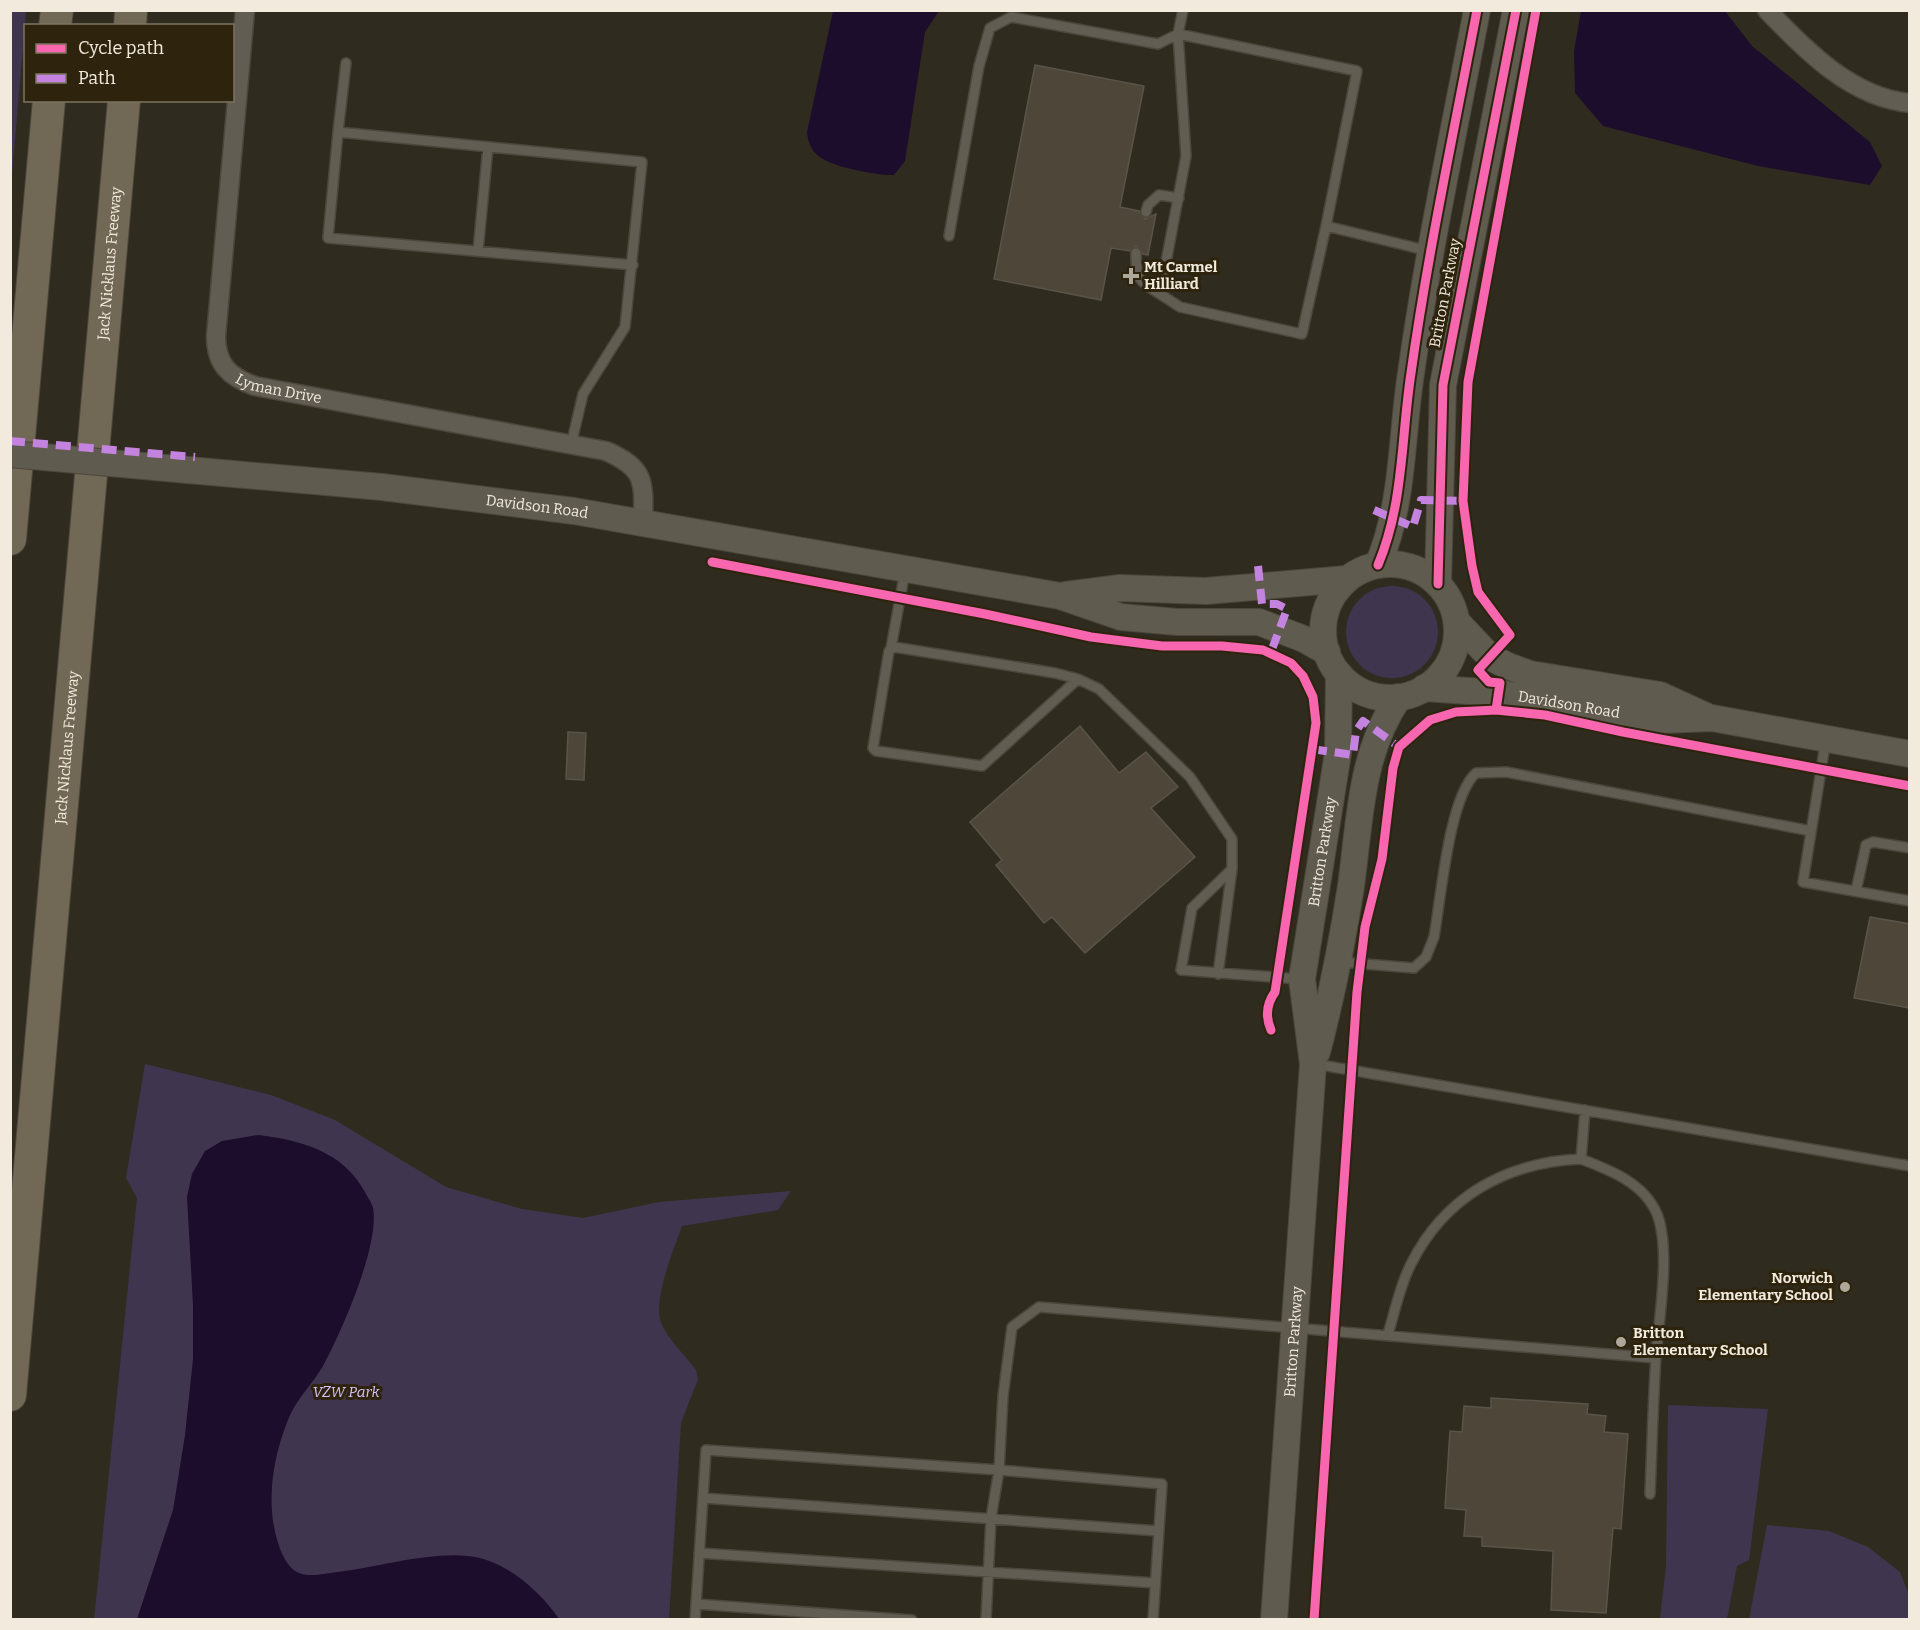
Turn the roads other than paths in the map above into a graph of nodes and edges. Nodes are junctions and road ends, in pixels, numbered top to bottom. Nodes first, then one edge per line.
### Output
1 (244, 10) edge
2 (1183, 10) edge
3 (1477, 10) edge
4 (1516, 10) edge
5 (1767, 10) edge
6 (1178, 34) junction
7 (346, 63) dead end
8 (49, 102) edge
9 (124, 102) edge
10 (1910, 103) edge
11 (338, 132) junction
12 (488, 147) junction
13 (1179, 198) junction
14 (1146, 212) dead end
15 (1326, 226) junction
16 (949, 236) dead end
17 (478, 250) junction
18 (1432, 252) junction
19 (1136, 253) dead end
20 (633, 265) junction
21 (1160, 294) junction
22 (571, 445) junction
23 (10, 454) edge
24 (643, 521) junction
25 (10, 540) edge
26 (1378, 565) junction
27 (906, 568) junction
28 (1347, 579) junction
29 (1438, 584) junction
30 (1060, 596) junction
31 (1456, 622) junction
32 (891, 648) junction
33 (1326, 652) junction
34 (1339, 674) junction
35 (1078, 679) junction
36 (1424, 688) junction
37 (1398, 697) junction
38 (1712, 718) junction
39 (1826, 739) junction
40 (1910, 754) edge
41 (1811, 831) junction
42 (1910, 848) edge
43 (1232, 869) junction
44 (1856, 891) junction
45 (1910, 901) edge
46 (1339, 962) junction
47 (1218, 974) junction
48 (1302, 979) junction
49 (1313, 1064) junction
50 (1585, 1110) junction
51 (1581, 1159) junction
52 (1910, 1166) edge
53 (1294, 1329) junction
54 (1388, 1334) junction
55 (1656, 1358) junction
56 (10, 1395) edge
57 (999, 1470) junction
58 (1650, 1494) dead end
59 (703, 1498) junction
60 (991, 1518) junction
61 (1159, 1531) junction
62 (699, 1553) junction
63 (987, 1573) junction
64 (1155, 1583) junction
65 (696, 1604) junction
66 (695, 1620) edge
67 (912, 1620) edge
68 (986, 1620) edge
69 (1153, 1620) edge
70 (1274, 1620) edge

1 - 22 street, Lyman Drive
2 - 6 lane
3 - 18 main road, Britton Parkway
4 - 29 main road, Britton Parkway
5 - 10 street
6 - 13 lane
6 - 15 lane
6 - 16 lane
7 - 11 lane
8 - 25 highway
9 - 56 highway, Jack Nicklaus Freeway
11 - 12 lane
11 - 17 lane
12 - 17 lane
12 - 20 lane
13 - 14 lane
13 - 21 lane
15 - 18 lane
15 - 21 lane
17 - 20 lane
18 - 26 main road, Britton Parkway
19 - 21 lane
20 - 22 lane
22 - 24 street, Lyman Drive
23 - 24 main road, Davidson Road, bridge
24 - 27 main road, Davidson Road
26 - 28 main road
26 - 29 main road
27 - 30 main road, Davidson Road
27 - 32 lane
28 - 30 main road, Davidson Road
28 - 33 main road
29 - 31 main road
30 - 33 main road, Davidson Road
31 - 36 main road
31 - 38 main road, Davidson Road
32 - 35 lane
32 - 35 lane
33 - 34 main road
34 - 37 main road
34 - 48 main road, Britton Parkway
35 - 43 lane
36 - 37 main road
36 - 38 main road, Davidson Road
37 - 46 main road, Britton Parkway
38 - 39 main road, Davidson Road
39 - 40 main road, Davidson Road
39 - 41 lane
41 - 44 lane
41 - 46 lane
42 - 44 lane
43 - 47 lane
43 - 47 lane
44 - 45 lane
46 - 49 main road, Britton Parkway
47 - 48 lane
48 - 49 main road, Britton Parkway
49 - 50 lane
49 - 53 main road, Britton Parkway
50 - 51 lane
50 - 52 lane
51 - 54 lane
51 - 55 lane
53 - 54 lane
53 - 57 lane
53 - 70 main road, Britton Parkway
54 - 55 lane
55 - 58 lane
57 - 59 lane
57 - 60 lane
57 - 61 lane
59 - 60 lane
59 - 62 lane
60 - 61 lane
60 - 63 lane
61 - 64 lane
62 - 63 lane
62 - 65 lane
63 - 64 lane
63 - 68 lane
64 - 69 lane
65 - 66 lane
65 - 67 lane

